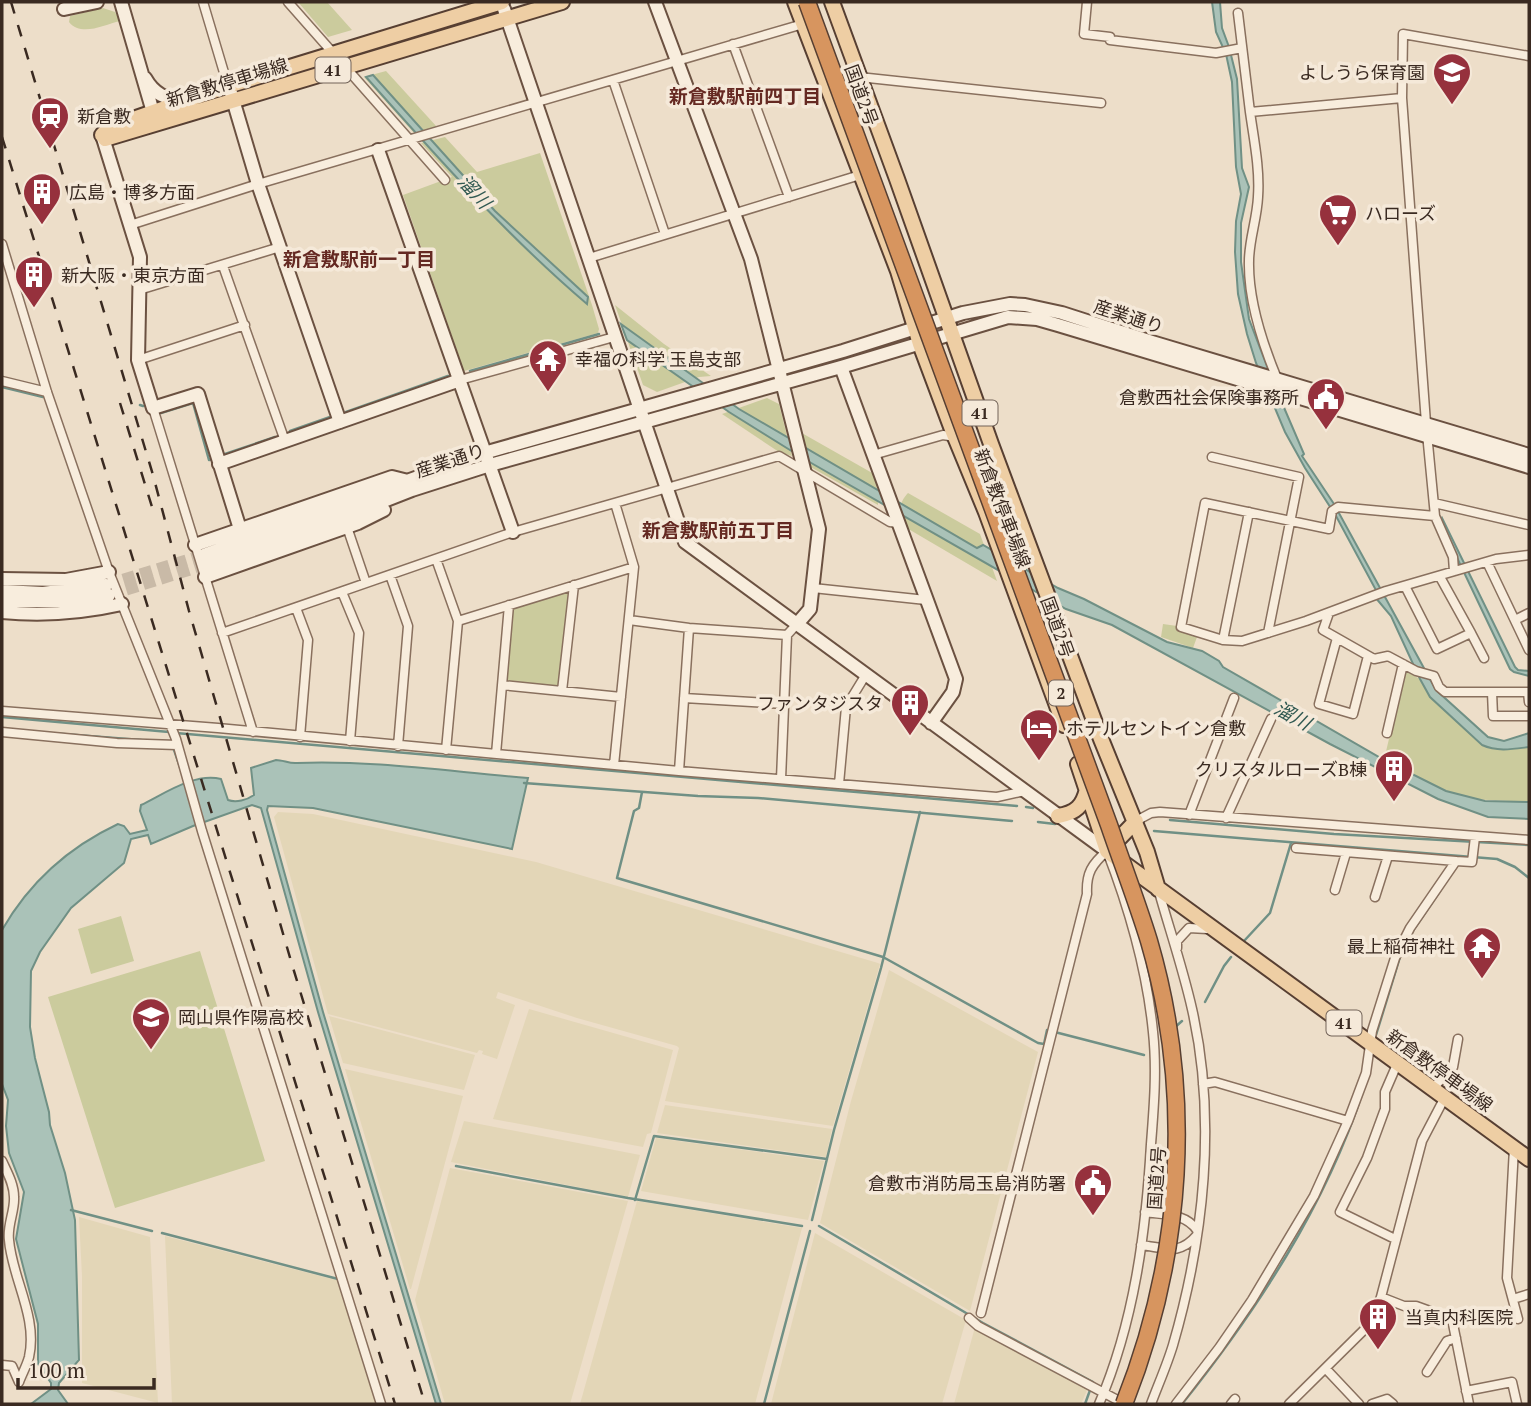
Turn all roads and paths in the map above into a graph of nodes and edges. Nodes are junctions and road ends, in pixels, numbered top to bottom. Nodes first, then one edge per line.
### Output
1 (97, 2) edge
2 (121, 2) edge
3 (203, 2) edge
4 (288, 2) edge
5 (502, 2) edge
6 (562, 2) edge
7 (655, 2) edge
8 (795, 2) edge
9 (807, 2) edge
10 (832, 2) edge
11 (1087, 2) edge
12 (63, 5) edge
13 (1238, 13) dead end
14 (508, 18) junction
15 (803, 24) junction
16 (733, 44) junction
17 (1242, 48) junction
18 (332, 53) junction
19 (1529, 56) edge
20 (676, 61) junction
21 (344, 66) junction
22 (141, 72) junction
23 (859, 77) junction
24 (613, 80) junction
25 (231, 93) junction
26 (1402, 98) junction
27 (187, 100) junction
28 (536, 103) junction
29 (1101, 103) dead end
30 (1250, 112) junction
31 (154, 118) junction
32 (103, 137) joint
33 (414, 139) junction
34 (378, 150) junction
35 (860, 175) junction
36 (445, 180) dead end
37 (258, 184) junction
38 (789, 197) junction
39 (734, 215) junction
40 (130, 225) junction
41 (665, 234) junction
42 (2, 244) edge
43 (279, 247) junction
44 (589, 258) junction
45 (223, 266) junction
46 (139, 290) junction
47 (947, 318) junction
48 (245, 325) junction
49 (916, 328) junction
50 (951, 333) junction
51 (614, 337) junction
52 (920, 344) junction
53 (138, 360) junction
54 (841, 367) junction
55 (778, 368) junction
56 (1277, 379) junction
57 (460, 380) junction
58 (2, 381) edge
59 (782, 384) junction
60 (47, 392) junction
61 (1294, 395) junction
62 (153, 408) junction
63 (640, 408) junction
64 (340, 422) junction
65 (644, 422) junction
66 (1426, 429) junction
67 (955, 437) junction
68 (285, 441) junction
69 (991, 444) junction
70 (873, 455) junction
71 (1529, 455) edge
72 (1212, 457) dead end
73 (487, 459) junction
74 (219, 464) junction
75 (803, 466) junction
76 (1529, 467) edge
77 (410, 486) junction
78 (666, 488) junction
79 (615, 503) junction
80 (1434, 503) junction
81 (1249, 512) junction
82 (1435, 516) junction
83 (1289, 521) junction
84 (898, 523) junction
85 (1529, 525) edge
86 (347, 527) junction
87 (240, 529) junction
88 (513, 532) junction
89 (1027, 541) junction
90 (999, 549) junction
91 (1529, 555) edge
92 (436, 559) junction
93 (203, 560) junction
94 (1487, 562) junction
95 (634, 567) junction
96 (1454, 571) junction
97 (390, 575) junction
98 (5, 577) edge
99 (1440, 577) junction
100 (366, 583) junction
101 (108, 584) junction
102 (574, 585) junction
103 (1405, 586) junction
104 (813, 588) junction
105 (2, 591) edge
106 (342, 592) junction
107 (926, 600) junction
108 (2, 601) edge
109 (122, 604) junction
110 (509, 605) junction
111 (296, 608) junction
112 (2, 612) edge
113 (1329, 612) junction
114 (1529, 613) edge
115 (629, 620) junction
116 (1515, 620) junction
117 (457, 621) junction
118 (797, 624) junction
119 (689, 628) junction
120 (1268, 633) junction
121 (1471, 633) junction
122 (222, 634) junction
123 (787, 635) junction
124 (1336, 638) junction
125 (1223, 640) junction
126 (1529, 650) edge
127 (1368, 656) junction
128 (1484, 658) dead end
129 (1402, 664) junction
130 (865, 676) junction
131 (502, 685) junction
132 (562, 691) junction
133 (1492, 692) junction
134 (621, 697) junction
135 (684, 698) junction
136 (1234, 698) dead end
137 (1529, 702) edge
138 (785, 704) junction
139 (2, 711) edge
140 (1529, 716) edge
141 (1271, 719) dead end
142 (931, 723) junction
143 (171, 725) junction
144 (253, 732) junction
145 (2, 733) edge
146 (1387, 733) dead end
147 (300, 737) junction
148 (350, 741) junction
149 (176, 742) junction
150 (1103, 743) junction
151 (398, 746) junction
152 (446, 750) junction
153 (1074, 753) junction
154 (496, 754) junction
155 (614, 765) junction
156 (679, 771) junction
157 (781, 779) junction
158 (839, 784) junction
159 (1087, 789) junction
160 (1025, 791) junction
161 (1189, 815) junction
162 (1058, 816) junction
163 (1226, 818) junction
164 (1136, 821) junction
165 (1529, 840) edge
166 (1474, 847) junction
167 (1296, 848) dead end
168 (1107, 851) junction
169 (1346, 853) junction
170 (1388, 856) junction
171 (1459, 861) junction
172 (1158, 889) junction
173 (1335, 890) dead end
174 (1375, 897) dead end
175 (1213, 930) junction
176 (1177, 948) junction
177 (1458, 1039) dead end
178 (1370, 1042) junction
179 (1398, 1062) junction
180 (1203, 1084) junction
181 (1439, 1093) junction
182 (1348, 1121) junction
183 (1514, 1148) junction
184 (1529, 1159) edge
185 (2, 1161) edge
186 (1145, 1212) junction
187 (1197, 1233) junction
188 (1395, 1239) junction
189 (1141, 1245) junction
190 (1529, 1294) edge
191 (1381, 1297) junction
192 (1513, 1299) junction
193 (981, 1313) dead end
194 (969, 1318) dead end
195 (1518, 1319) dead end
196 (1456, 1338) junction
197 (2, 1365) edge
198 (1326, 1369) junction
199 (1427, 1372) dead end
200 (1096, 1389) junction
201 (1466, 1391) junction
202 (381, 1404) edge
203 (1099, 1404) edge
204 (1125, 1404) edge
205 (1151, 1404) edge
206 (1176, 1404) edge
207 (1289, 1404) edge
208 (1359, 1404) edge
209 (1372, 1404) edge
210 (1394, 1404) edge
211 (1469, 1404) edge
212 (1517, 1404) edge

1 - 12 street
2 - 22 street
3 - 25 street
4 - 18 street
5 - 14 street
5 - 18 main road, 新倉敷停車場線 / 41
6 - 14 main road, 新倉敷停車場線 / 41
7 - 20 street
8 - 15 main road, 新倉敷停車場線 / 41
9 - 204 highway, 国道2号 / 2, bridge
10 - 23 main road, 新倉敷停車場線 / 41
11 - 17 street
13 - 17 street
14 - 21 main road, 新倉敷停車場線 / 41
14 - 28 street
15 - 16 street
15 - 35 main road, 新倉敷停車場線 / 41
16 - 20 street
16 - 38 street
17 - 30 street
18 - 21 street
18 - 25 main road, 新倉敷停車場線 / 41
19 - 26 street
20 - 24 street
20 - 39 street
21 - 25 main road, 新倉敷停車場線 / 41
21 - 33 street
22 - 27 street
22 - 31 street
23 - 29 street
23 - 47 main road, 新倉敷停車場線 / 41
24 - 28 street
24 - 41 street
25 - 27 main road, 新倉敷停車場線 / 41
25 - 31 main road, 新倉敷停車場線 / 41
25 - 37 street
26 - 30 street
26 - 66 street
27 - 31 main road, 新倉敷停車場線 / 41
28 - 33 street
28 - 44 street
30 - 56 street
31 - 32 main road, 新倉敷停車場線 / 41
32 - 40 street
33 - 34 street
33 - 36 street
34 - 37 street
34 - 57 street
35 - 38 street
35 - 49 main road, 新倉敷停車場線 / 41
37 - 40 street
37 - 43 street
38 - 39 street
39 - 41 street
39 - 55 street
40 - 46 street
41 - 44 street
42 - 60 street
43 - 45 street
43 - 64 street
44 - 51 street
45 - 46 street
45 - 48 street
46 - 53 street
47 - 49 street, 産業通り
47 - 50 main road, 新倉敷停車場線 / 41
47 - 56 street, 産業通り
48 - 53 street
48 - 68 street
49 - 52 main road, 新倉敷停車場線 / 41
49 - 55 street, 産業通り
50 - 52 street, 産業通り
50 - 61 street, 産業通り
50 - 69 main road, 新倉敷停車場線 / 41
51 - 57 street
51 - 63 street
52 - 54 street, 産業通り
52 - 67 main road, 新倉敷停車場線 / 41
53 - 62 street
54 - 59 street, 産業通り
54 - 70 street
55 - 59 street
55 - 63 street, 産業通り
56 - 61 street
56 - 66 street, 産業通り
57 - 64 street
57 - 73 street
58 - 60 street
59 - 65 street, 産業通り
59 - 75 street
60 - 101 street
61 - 66 street, 産業通り
62 - 74 street
62 - 93 street
63 - 65 street
63 - 73 street, 産業通り
64 - 68 street
65 - 73 street, 産業通り
65 - 78 street
66 - 71 street, 産業通り
66 - 76 street, 産業通り
66 - 80 street
67 - 69 main road
67 - 70 street
67 - 90 main road, 新倉敷停車場線 / 41
68 - 74 street
69 - 89 main road, 新倉敷停車場線 / 41
70 - 84 street
72 - 83 street
73 - 77 street, 産業通り
73 - 88 street
74 - 87 street
75 - 78 street
75 - 84 street
75 - 104 street
77 - 86 street
77 - 87 street
77 - 93 street, 産業通り
78 - 79 street
78 - 118 street
79 - 88 street
79 - 95 street
80 - 82 street
80 - 85 street
81 - 83 street
81 - 125 street
81 - 125 street
82 - 83 street
82 - 96 street
83 - 120 street
84 - 107 street
86 - 93 street
86 - 100 street
87 - 93 street
88 - 92 street
89 - 90 main road
89 - 150 main road, 新倉敷停車場線 / 41
90 - 153 main road, 新倉敷停車場線 / 41
91 - 94 street
92 - 97 street
92 - 117 street
93 - 122 street
94 - 96 street
94 - 116 street
95 - 102 street
95 - 115 street
96 - 99 street
97 - 100 street
97 - 151 street
98 - 101 street
99 - 103 street
99 - 121 street
100 - 106 street
101 - 105 street
101 - 108 street
101 - 109 street
102 - 110 street
102 - 132 street
103 - 113 street
103 - 121 street
104 - 107 street
104 - 118 street
106 - 111 street
106 - 148 street
107 - 142 street
109 - 112 street
109 - 143 street
110 - 117 street
110 - 131 street
111 - 122 street
111 - 147 street
113 - 120 street
113 - 124 street
114 - 116 street
115 - 119 street
115 - 134 street
116 - 126 street
117 - 152 street
118 - 123 street
118 - 130 street
119 - 123 street
119 - 135 street
120 - 125 street
121 - 128 street
122 - 144 street
123 - 138 street
124 - 127 street
124 - 127 street
127 - 129 street
129 - 133 street
129 - 146 street
130 - 142 street
130 - 158 street
131 - 132 street
131 - 154 street
132 - 134 street
133 - 137 street
133 - 140 street
134 - 155 street
135 - 138 street
135 - 156 street
136 - 161 street
138 - 157 street
139 - 143 street
141 - 163 street
142 - 160 street
143 - 144 street
143 - 149 street
144 - 147 street
145 - 149 street
147 - 148 street
148 - 151 street
149 - 202 street
150 - 153 main road
150 - 164 main road, 新倉敷停車場線 / 41
151 - 152 street
152 - 154 street
153 - 159 main road, 新倉敷停車場線 / 41
154 - 155 street
155 - 156 street
156 - 157 street
157 - 158 street
158 - 160 street
159 - 162 main road
159 - 168 main road, 新倉敷停車場線 / 41
160 - 162 street
161 - 163 street
161 - 164 street
162 - 168 street
163 - 166 street
164 - 168 main road
164 - 172 main road, 新倉敷停車場線 / 41
165 - 166 street
166 - 171 street
167 - 169 street
168 - 172 main road, 新倉敷停車場線 / 41
168 - 186 street
168 - 193 street
169 - 170 street
169 - 173 street
170 - 171 street
170 - 174 street
171 - 178 street
172 - 175 main road, 新倉敷停車場線 / 41
172 - 176 street
175 - 176 street
175 - 178 main road, 新倉敷停車場線 / 41
176 - 180 street
177 - 181 street
178 - 179 main road, 新倉敷停車場線 / 41
178 - 182 street
179 - 181 main road, 新倉敷停車場線 / 41
179 - 188 street
180 - 182 street
180 - 187 street
181 - 183 main road, 新倉敷停車場線 / 41
181 - 188 street
182 - 206 street
183 - 184 main road, 新倉敷停車場線 / 41
183 - 192 street
185 - 197 street
186 - 187 street
186 - 189 street
187 - 189 street
187 - 205 street
188 - 191 street
189 - 200 street
190 - 192 street
191 - 196 street
191 - 198 street
192 - 195 street
194 - 200 street
196 - 199 street
196 - 201 street
198 - 207 street
198 - 208 street
200 - 203 street
200 - 204 street
201 - 211 street
201 - 212 street
209 - 210 street

